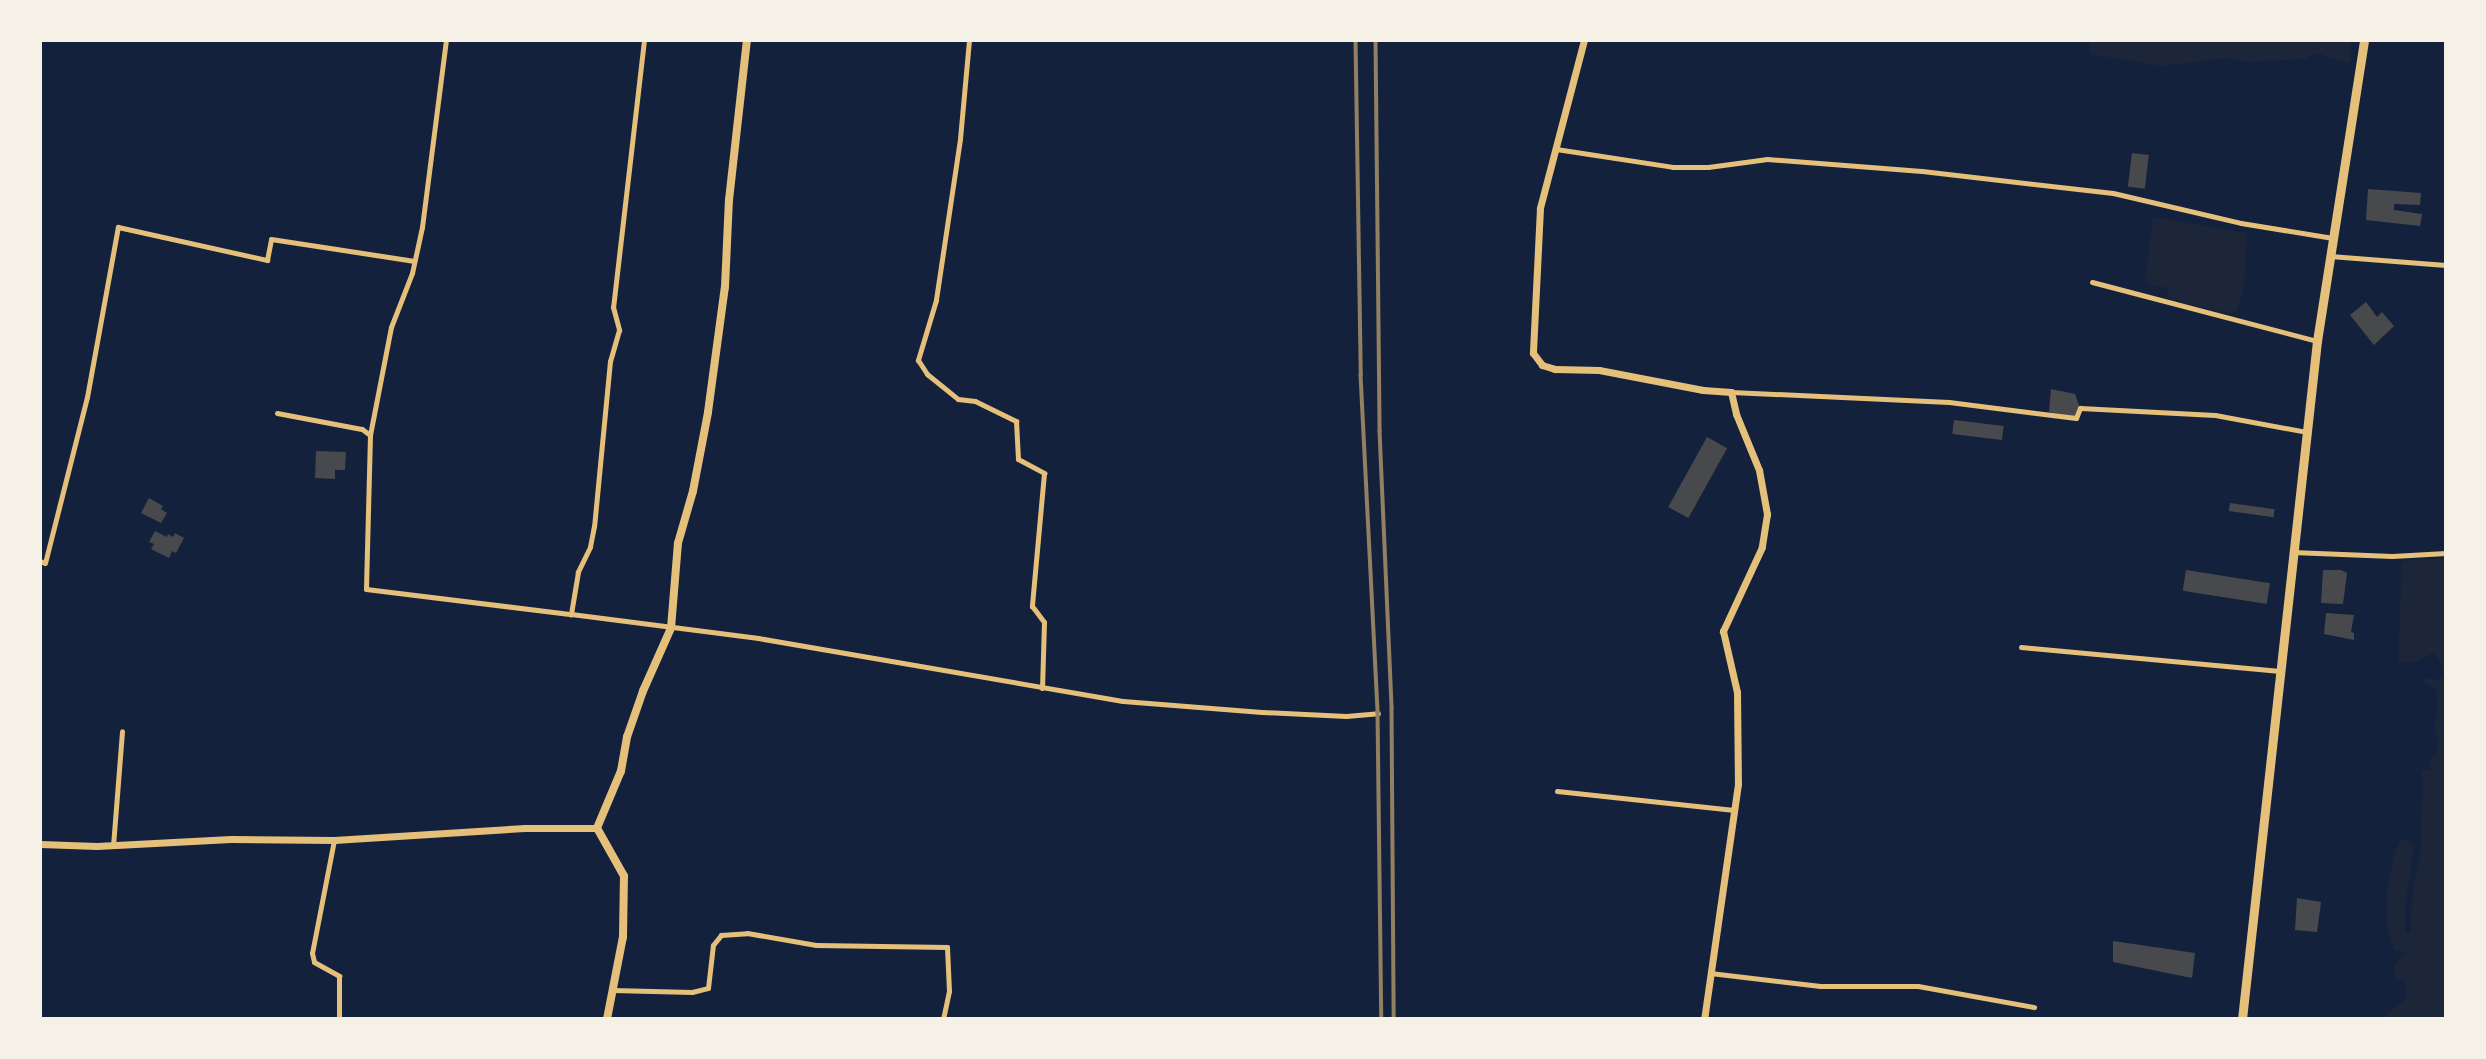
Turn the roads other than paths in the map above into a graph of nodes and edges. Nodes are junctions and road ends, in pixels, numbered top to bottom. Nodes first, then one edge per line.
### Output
1 (446, 40) edge
2 (644, 40) edge
3 (747, 40) edge
4 (969, 40) edge
5 (1584, 40) edge
6 (2364, 40) edge
7 (1556, 149) junction
8 (2333, 238) junction
9 (2330, 256) junction
10 (414, 261) junction
11 (2446, 265) edge
12 (2092, 282) dead end
13 (2317, 341) junction
14 (1731, 392) junction
15 (277, 414) dead end
16 (2306, 432) junction
17 (370, 435) junction
18 (2292, 552) junction
19 (2446, 553) edge
20 (40, 561) edge
21 (571, 614) junction
22 (671, 628) junction
23 (2021, 647) dead end
24 (2280, 671) junction
25 (1042, 688) junction
26 (1378, 713) dead end
27 (122, 731) dead end
28 (1557, 791) dead end
29 (1734, 810) junction
30 (597, 828) junction
31 (334, 840) junction
32 (40, 844) edge
33 (113, 846) junction
34 (1710, 973) junction
35 (611, 990) junction
36 (2034, 1007) dead end
37 (339, 1019) edge
38 (607, 1019) edge
39 (943, 1019) edge
40 (1704, 1019) edge
41 (2242, 1019) edge

1 - 10 street
2 - 21 street
3 - 22 main road
4 - 25 street
5 - 7 street
6 - 8 main road
7 - 8 street
7 - 14 street
8 - 9 main road
9 - 11 street
9 - 13 main road
10 - 17 street
10 - 20 street
12 - 13 street
13 - 16 main road
14 - 16 street
14 - 29 street
15 - 17 street
16 - 18 main road
17 - 21 street
18 - 19 street
18 - 24 main road
21 - 22 street
22 - 25 street
22 - 30 main road
23 - 24 street
24 - 41 main road
25 - 26 street
27 - 33 street
28 - 29 street
29 - 34 street
30 - 31 street
30 - 35 main road
31 - 33 street
31 - 37 street
32 - 33 street
34 - 36 street
34 - 40 street
35 - 38 main road
35 - 39 street

